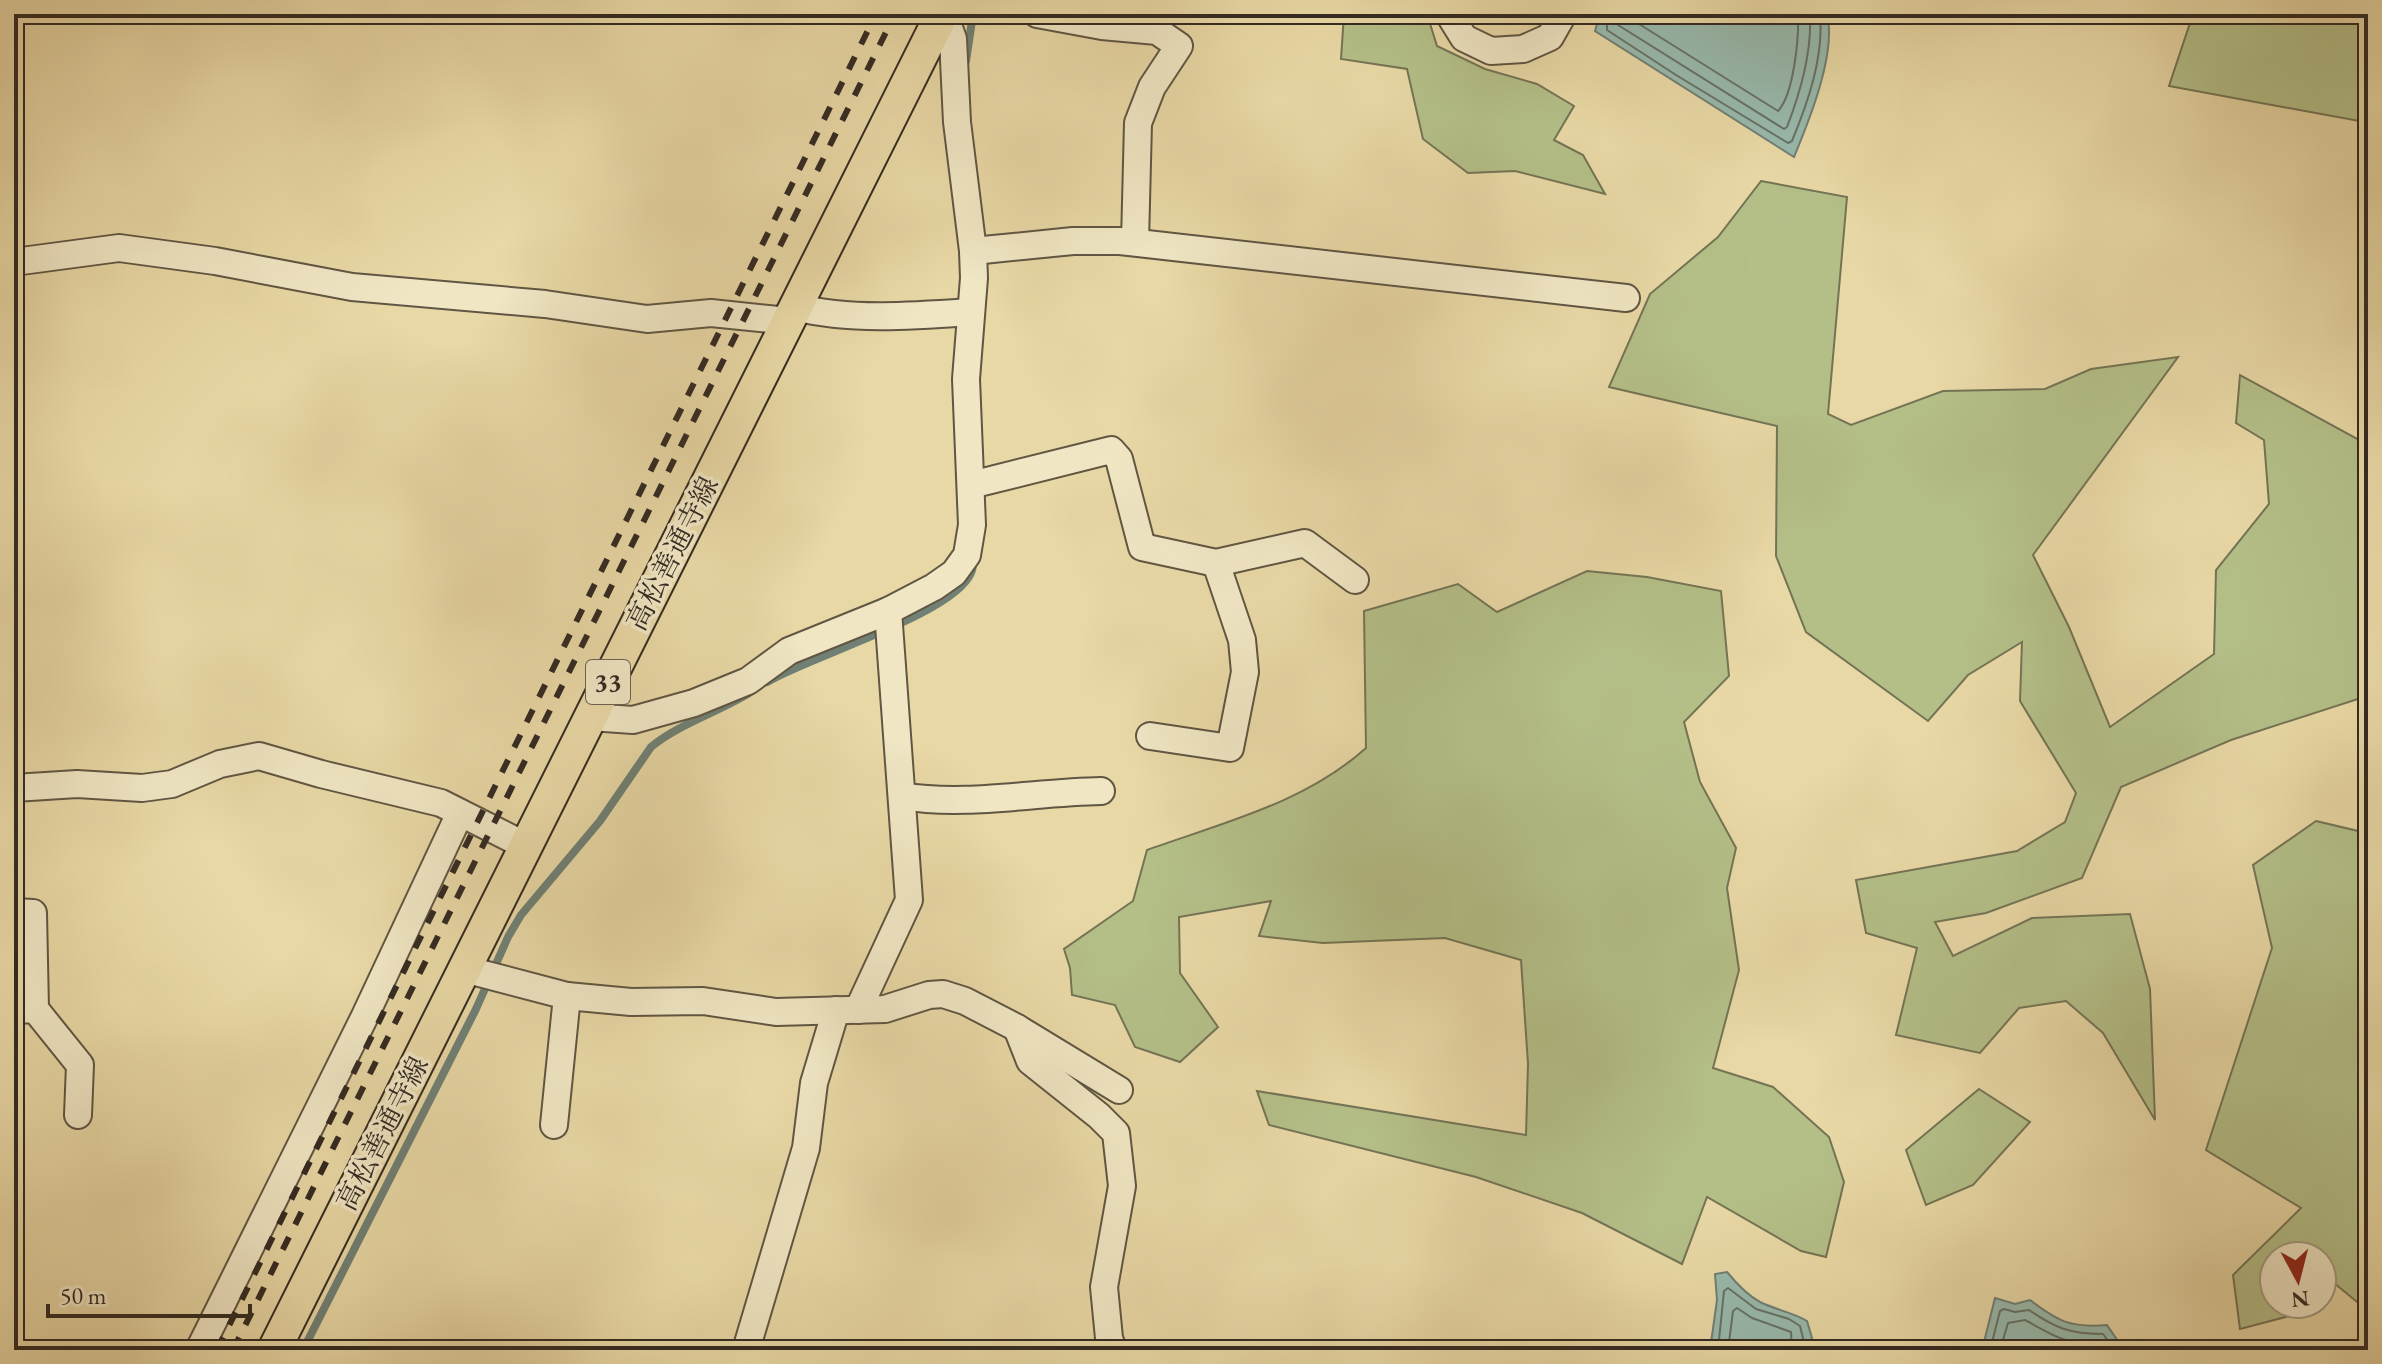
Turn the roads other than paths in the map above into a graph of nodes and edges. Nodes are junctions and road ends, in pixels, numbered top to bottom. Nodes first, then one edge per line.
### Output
1 (943, 14) edge
2 (1037, 14) edge
3 (1449, 14) edge
4 (1563, 14) edge
5 (1135, 242) junction
6 (973, 251) junction
7 (14, 262) edge
8 (1626, 298) dead end
9 (971, 312) junction
10 (791, 314) junction
11 (971, 485) junction
12 (1216, 563) junction
13 (1355, 580) dead end
14 (888, 611) junction
15 (590, 717) junction
16 (1150, 736) dead end
17 (14, 788) edge
18 (1101, 791) dead end
19 (902, 796) junction
20 (460, 813) junction
21 (524, 845) junction
22 (14, 912) edge
23 (464, 969) junction
24 (567, 996) junction
25 (24, 1010) edge
26 (847, 1010) junction
27 (1017, 1028) junction
28 (1119, 1090) dead end
29 (78, 1115) dead end
30 (554, 1125) dead end
31 (199, 1350) edge
32 (274, 1350) edge
33 (746, 1350) edge
34 (1113, 1350) edge

1 - 6 street
1 - 10 main road, 高松善通寺線 / 33
2 - 5 street
3 - 4 street
5 - 6 street
5 - 8 street
6 - 9 street
7 - 10 street
9 - 10 street
9 - 11 street
10 - 15 main road, 高松善通寺線 / 33
11 - 12 street
11 - 14 street
12 - 13 street
12 - 16 street
14 - 15 street
14 - 19 street
15 - 21 main road, 高松善通寺線 / 33
17 - 20 street
18 - 19 street
19 - 26 street
20 - 21 street
20 - 31 street
21 - 23 main road, 高松善通寺線 / 33
22 - 25 street
23 - 24 street
23 - 32 main road, 高松善通寺線 / 33
24 - 26 street
24 - 30 street
25 - 29 street
26 - 27 street
26 - 33 street
27 - 28 street
27 - 34 street

